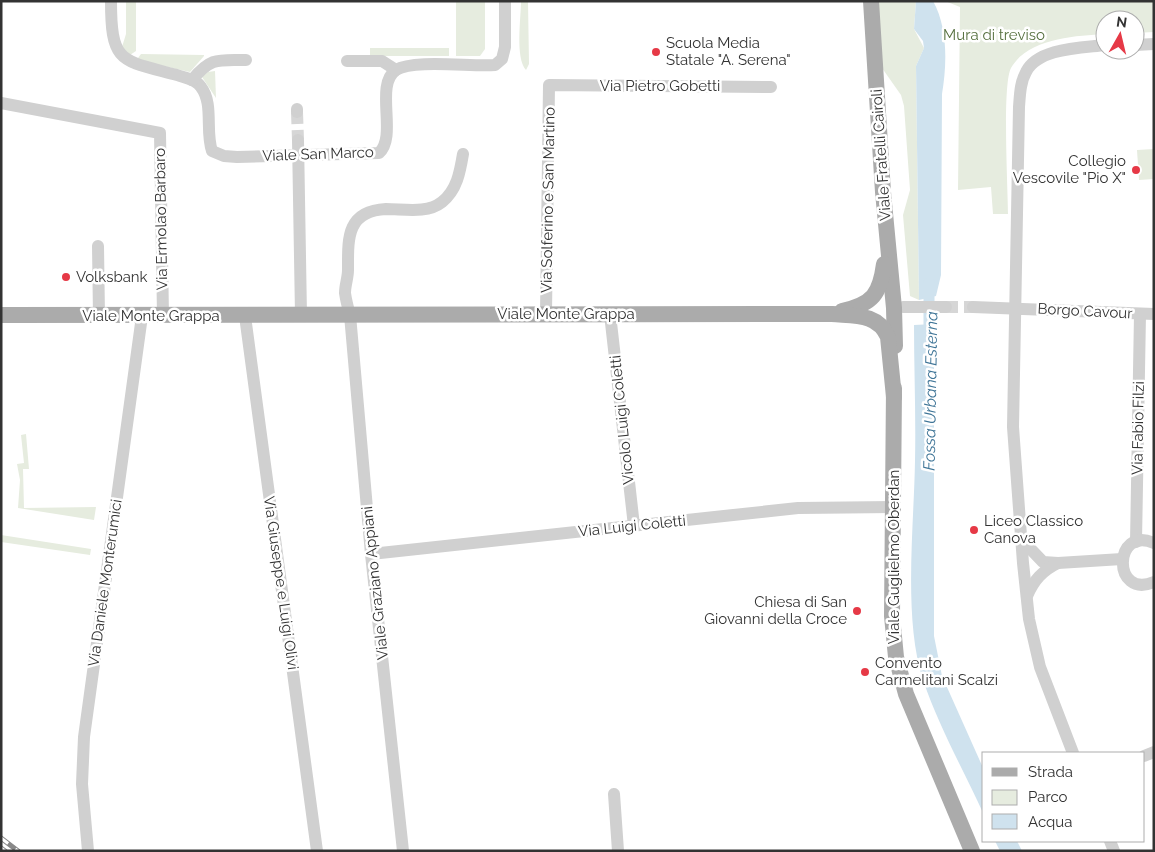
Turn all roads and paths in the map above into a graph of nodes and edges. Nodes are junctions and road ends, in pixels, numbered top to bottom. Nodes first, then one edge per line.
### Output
1 (111, 1) edge
2 (505, 1) edge
3 (871, 1) edge
4 (1095, 46) edge
5 (246, 60) dead end
6 (346, 61) dead end
7 (396, 70) junction
8 (192, 80) junction
9 (549, 85) joint
10 (771, 86) dead end
11 (1, 104) edge
12 (298, 140) tunnel mouth
13 (464, 154) dead end
14 (298, 156) junction
15 (887, 237) junction
16 (98, 246) dead end
17 (946, 307) tunnel mouth
18 (973, 307) tunnel mouth
19 (899, 308) junction
20 (1016, 308) junction
21 (546, 314) junction
22 (610, 314) junction
23 (832, 314) junction
24 (1140, 314) junction
25 (1154, 314) edge
26 (1, 315) edge
27 (301, 315) junction
28 (350, 315) junction
29 (98, 316) junction
30 (142, 316) junction
31 (163, 316) junction
32 (245, 316) junction
33 (894, 397) junction
34 (894, 507) junction
35 (634, 526) junction
36 (1021, 539) junction
37 (1136, 542) junction
38 (1154, 543) edge
39 (372, 554) junction
40 (1122, 559) junction
41 (1058, 563) junction
42 (1153, 586) edge
43 (1027, 596) junction
44 (1073, 752) edge
45 (614, 794) dead end
46 (88, 851) edge
47 (317, 851) edge
48 (403, 851) edge
49 (618, 851) edge
50 (972, 851) edge

1 - 8 street
2 - 7 street
3 - 15 main road, Viale Fratelli Cairoli
4 - 20 street
5 - 8 street
6 - 7 street
7 - 14 street, Viale San Marco
8 - 14 street, Viale San Marco
9 - 10 street, Via Pietro Gobetti
9 - 21 street, Via Solferino e San Martino
11 - 31 street, Via Ermolao Barbaro
12 - 14 street
13 - 28 street, Viale Graziano Appiani
14 - 27 street
15 - 19 main road, Viale Fratelli Cairoli
15 - 23 main road, Viale Monte Grappa
16 - 29 street
17 - 19 street
18 - 20 street, Borgo Cavour
19 - 33 main road, Viale Guglielmo Oberdan
20 - 24 street, Borgo Cavour
20 - 36 street
21 - 22 main road, Viale Monte Grappa
21 - 28 main road, Viale Monte Grappa
22 - 23 main road, Viale Monte Grappa
22 - 35 street, Vicolo Luigi Coletti
23 - 33 main road, Viale Monte Grappa
24 - 25 street, Borgo Cavour
24 - 37 street, Via Fabio Filzi
26 - 29 main road, Viale Monte Grappa
27 - 28 main road, Viale Monte Grappa
27 - 32 main road, Viale Monte Grappa
28 - 39 street, Viale Graziano Appiani
29 - 30 main road, Viale Monte Grappa
30 - 31 main road, Viale Monte Grappa
30 - 46 street, Via Daniele Monterumici
31 - 32 main road, Viale Monte Grappa
32 - 47 street, Via Giuseppe e Luigi Olivi
33 - 34 main road, Viale Guglielmo Oberdan
34 - 35 street, Via Luigi Coletti
34 - 50 main road, Viale Guglielmo Oberdan
35 - 39 street, Via Luigi Coletti
36 - 41 street
36 - 43 street
37 - 38 street
37 - 40 street
39 - 48 street, Viale Graziano Appiani
40 - 41 street
40 - 42 street
41 - 43 street
43 - 44 street
45 - 49 street

